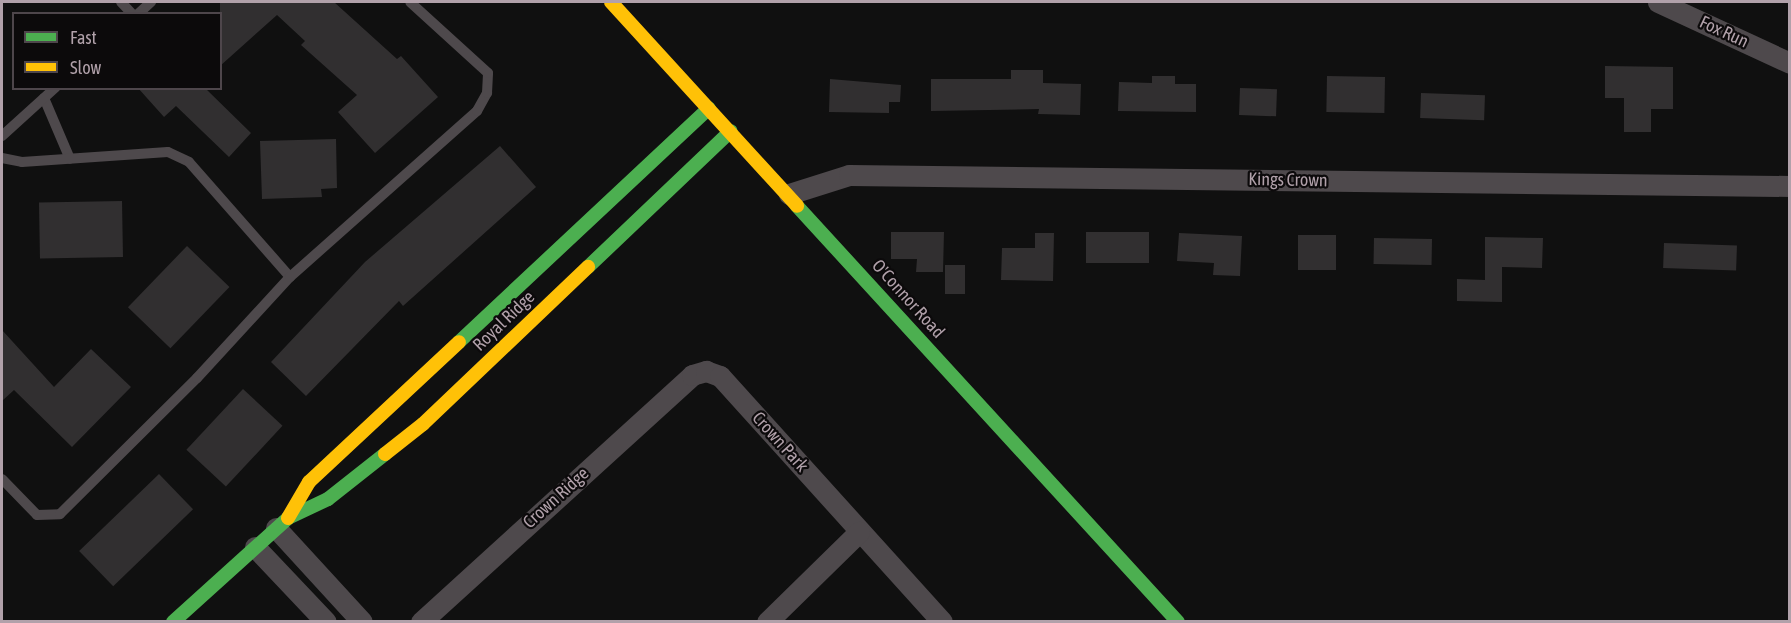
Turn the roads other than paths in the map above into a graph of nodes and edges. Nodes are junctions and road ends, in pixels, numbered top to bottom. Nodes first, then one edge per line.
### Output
1 (410, 2) edge
2 (610, 2) edge
3 (1658, 2) edge
4 (1790, 63) edge
5 (53, 90) edge
6 (44, 98) junction
7 (709, 108) junction
8 (730, 131) junction
9 (2, 136) edge
10 (2, 158) edge
11 (70, 159) junction
12 (1790, 186) edge
13 (789, 194) junction
14 (290, 277) junction
15 (692, 375) joint
16 (2, 479) edge
17 (282, 523) junction
18 (859, 532) junction
19 (255, 547) junction
20 (173, 621) edge
21 (326, 621) edge
22 (362, 621) edge
23 (421, 621) edge
24 (767, 621) edge
25 (942, 621) edge
26 (1178, 621) edge

1 - 14 lane
2 - 7 street, O'Connor Road
3 - 4 street, Fox Run
5 - 6 lane
6 - 9 lane
6 - 11 lane
7 - 8 street, O'Connor Road
7 - 17 street, Royal Ridge
8 - 13 street, O'Connor Road
8 - 17 street, Royal Ridge
10 - 11 lane
11 - 14 lane
12 - 13 street, Kings Crown
13 - 26 street, O'Connor Road
14 - 16 lane
15 - 18 street, Crown Park
15 - 23 street, Crown Ridge
17 - 19 street, Royal Ridge
17 - 22 street
18 - 24 street
18 - 25 street, Crown Park
19 - 20 street, Royal Ridge
19 - 21 street

